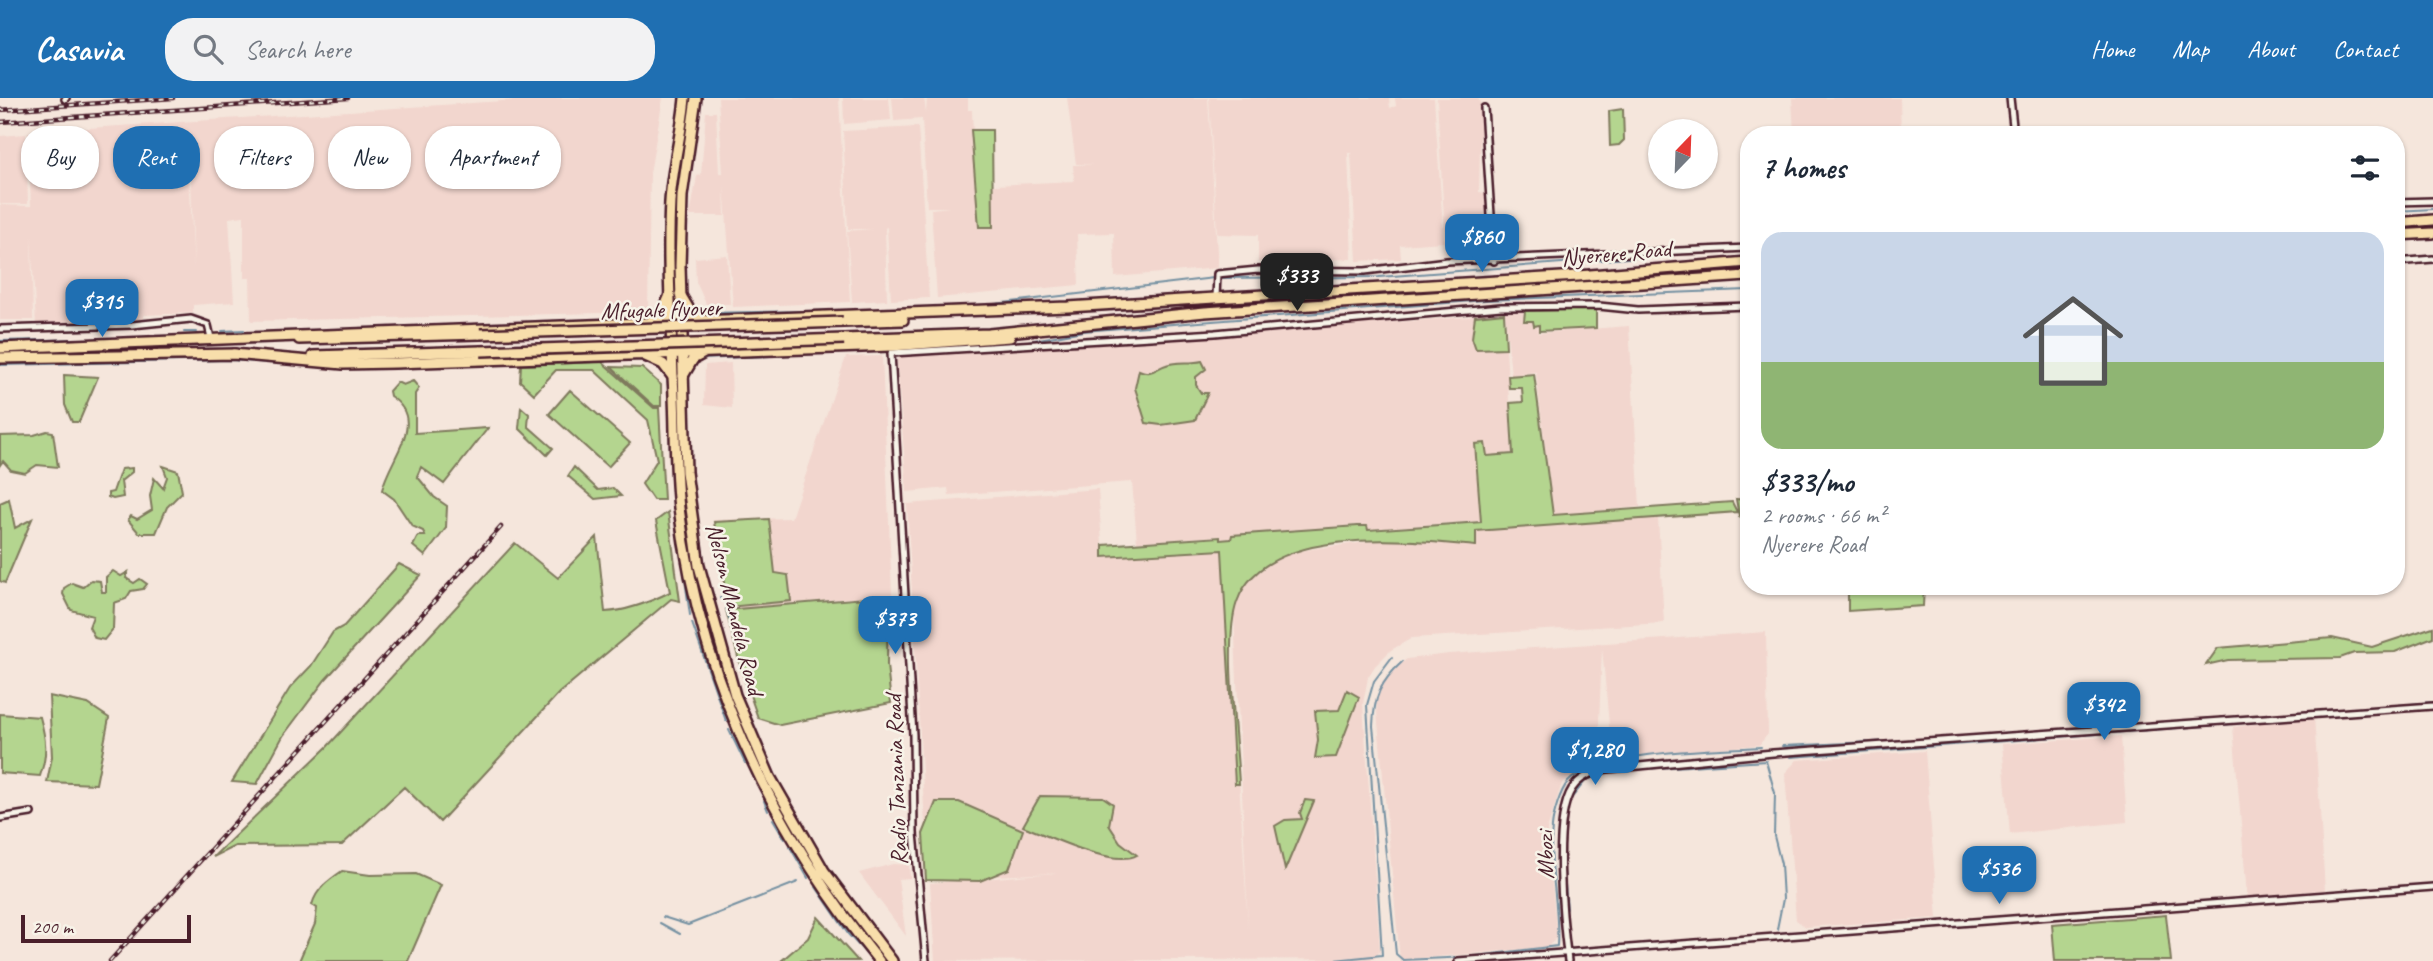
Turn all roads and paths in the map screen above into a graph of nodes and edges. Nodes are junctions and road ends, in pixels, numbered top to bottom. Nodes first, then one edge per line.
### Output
1 (685, 98) edge
2 (696, 98) edge
3 (2010, 98) edge
4 (1484, 108) dead end
5 (2013, 126) edge
6 (2433, 201) edge
7 (2405, 202) edge
8 (2433, 220) edge
9 (2405, 222) edge
10 (2433, 233) edge
11 (2405, 235) edge
12 (1740, 248) edge
13 (2433, 259) edge
14 (1494, 261) junction
15 (2405, 261) edge
16 (1740, 263) edge
17 (1740, 277) edge
18 (675, 295) junction
19 (1216, 298) junction
20 (1740, 306) edge
21 (1068, 307) junction
22 (725, 319) junction
23 (670, 320) junction
24 (681, 320) junction
25 (640, 322) junction
26 (1081, 323) junction
27 (0, 329) edge
28 (211, 338) junction
29 (244, 338) junction
30 (0, 348) edge
31 (891, 350) junction
32 (709, 351) junction
33 (677, 352) junction
34 (629, 353) junction
35 (233, 354) junction
36 (0, 358) edge
37 (678, 376) junction
38 (2433, 706) edge
39 (31, 813) dead end
40 (0, 818) edge
41 (2433, 887) edge
42 (1566, 950) junction
43 (879, 961) edge
44 (892, 961) edge
45 (926, 961) edge
46 (1458, 961) edge
47 (1567, 961) edge

1 - 18 main road, Nelson Mandela Road
2 - 18 main road, Nelson Mandela Road
3 - 5 street
4 - 14 street
6 - 7 street
8 - 9 main road
10 - 11 main road
12 - 14 street
13 - 15 street
14 - 19 street
16 - 19 main road, Nyerere Road
17 - 26 main road, Nyerere Road
18 - 22 main road
18 - 23 main road, Nelson Mandela Road
18 - 24 main road, Nelson Mandela Road
18 - 25 main road
19 - 21 main road, Nyerere Road
20 - 31 street
21 - 22 main road
21 - 29 main road, Mfugale flyover, bridge
22 - 24 main road
23 - 24 main road
23 - 25 main road
23 - 33 main road, Nelson Mandela Road
24 - 33 main road, Nelson Mandela Road
25 - 29 main road
26 - 31 main road
26 - 35 main road, Mfugale flyover, bridge
27 - 28 street
28 - 29 main road
28 - 30 main road
31 - 32 main road
31 - 45 street, Radio Tanzania Road
32 - 33 main road
32 - 37 main road
33 - 34 main road
33 - 37 main road, Nelson Mandela Road
34 - 35 main road
34 - 37 main road
35 - 36 main road
37 - 43 main road, Nelson Mandela Road
37 - 44 main road, Nelson Mandela Road
38 - 42 street, Mbozi
39 - 40 street
41 - 42 street
42 - 46 street
42 - 47 street, Mbozi

